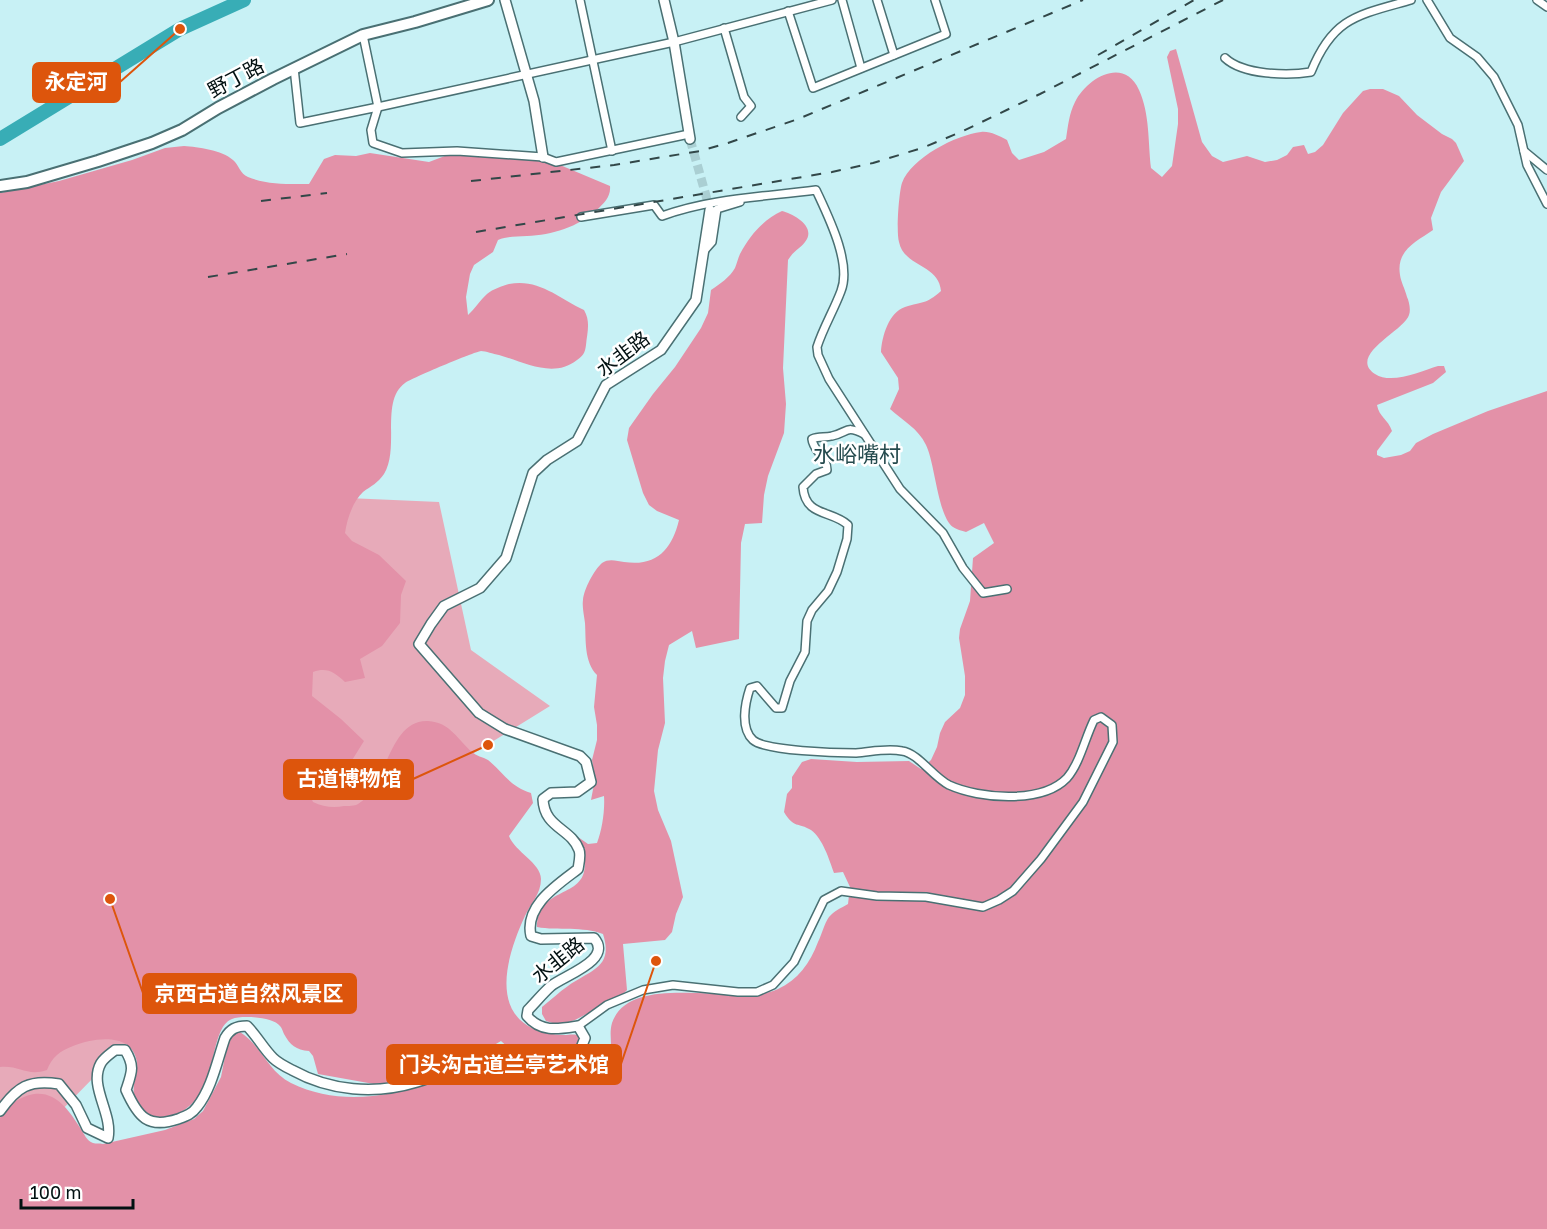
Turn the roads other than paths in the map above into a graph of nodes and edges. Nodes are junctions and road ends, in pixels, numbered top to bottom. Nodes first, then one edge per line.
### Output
1 (488, 0) edge
2 (505, 0) edge
3 (580, 0) edge
4 (664, 0) edge
5 (832, 0) edge
6 (842, 0) edge
7 (877, 0) edge
8 (935, 0) edge
9 (1411, 0) edge
10 (1427, 0) edge
11 (1537, 0) edge
12 (1547, 7) edge
13 (788, 11) junction
14 (724, 28) junction
15 (363, 35) junction
16 (674, 42) junction
17 (894, 55) junction
18 (594, 58) junction
19 (1225, 58) dead end
20 (294, 68) junction
21 (861, 68) junction
22 (526, 74) junction
23 (378, 107) junction
24 (741, 117) dead end
25 (689, 137) joint
26 (612, 151) junction
27 (1524, 151) junction
28 (543, 157) junction
29 (1547, 170) edge
30 (0, 186) edge
31 (751, 198) junction
32 (1547, 204) edge
33 (710, 210) tunnel mouth
34 (581, 217) dead end
35 (704, 250) junction
36 (864, 434) junction
37 (1008, 589) dead end
38 (578, 1026) junction
39 (0, 1111) edge

1 - 15 main road, 野丁路
2 - 22 street
3 - 18 street
4 - 16 street
5 - 13 street
6 - 21 street
7 - 17 street
8 - 17 street
9 - 19 street
10 - 27 street
11 - 12 street
13 - 14 street
13 - 21 street
14 - 16 street
14 - 24 street
15 - 20 main road, 野丁路
15 - 23 street
16 - 18 street
16 - 25 street
17 - 21 street
18 - 22 street
18 - 26 street
20 - 23 street
20 - 30 main road, 野丁路
22 - 23 street
22 - 28 street
23 - 28 street
25 - 26 street
26 - 28 street
27 - 29 street
27 - 32 street
31 - 34 street
31 - 35 street
31 - 36 street
33 - 35 street, 水韭路
35 - 38 street, 水韭路
36 - 37 street
36 - 38 street
38 - 39 street

